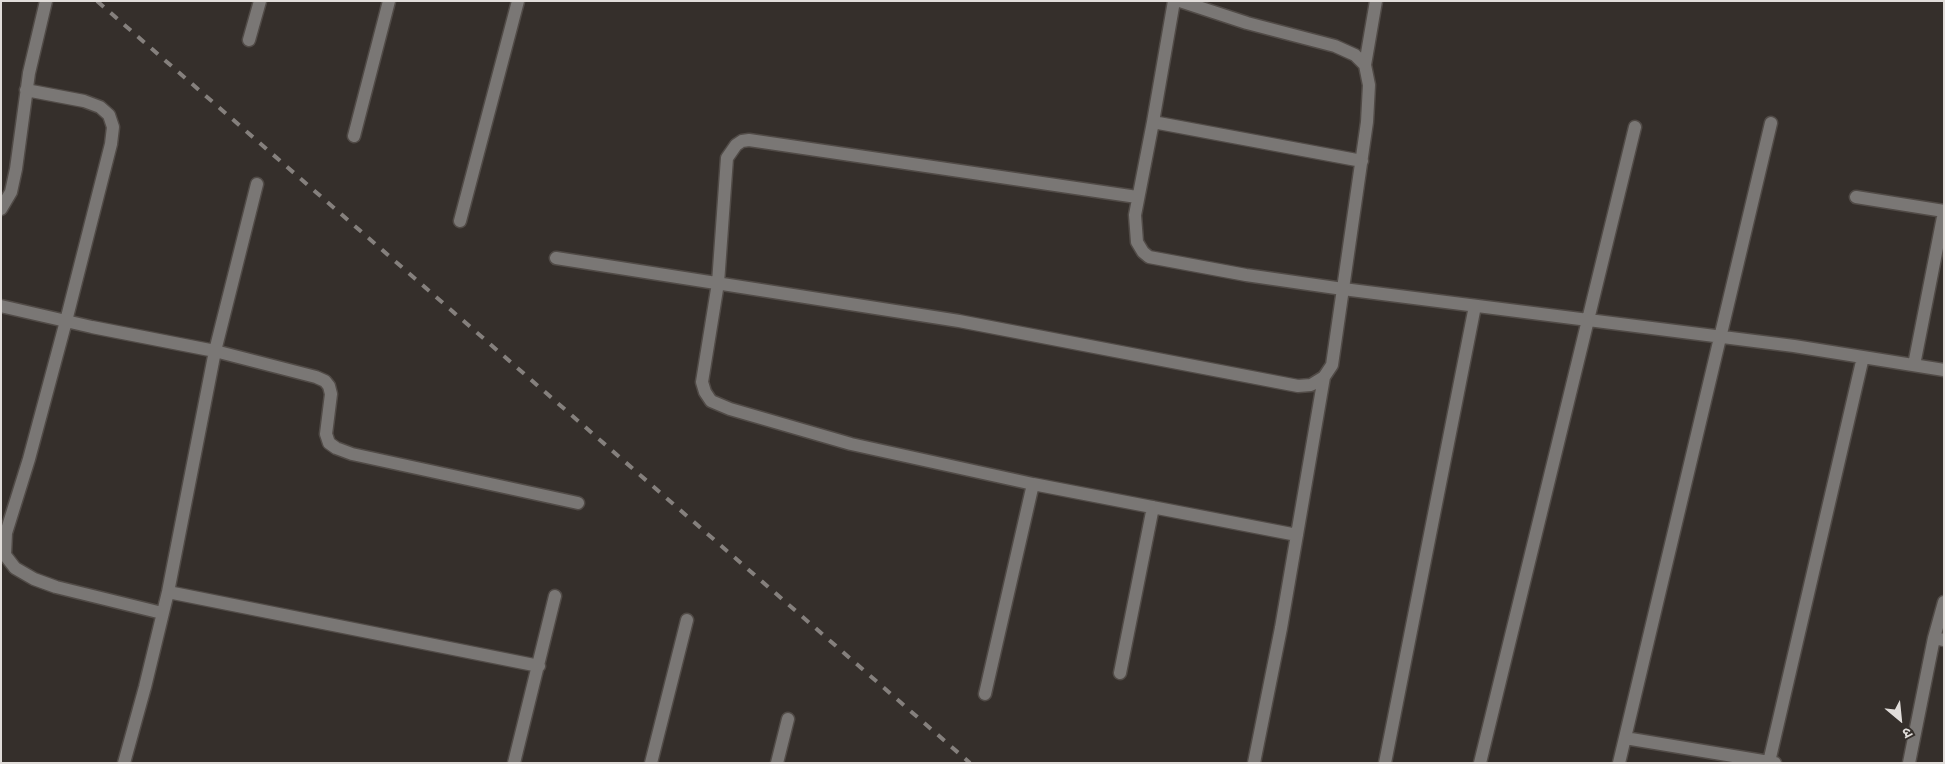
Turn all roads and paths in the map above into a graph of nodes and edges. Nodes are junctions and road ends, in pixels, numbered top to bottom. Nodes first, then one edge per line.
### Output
1 (46, 1) edge
2 (260, 1) edge
3 (389, 1) edge
4 (518, 1) edge
5 (1174, 1) edge
6 (1180, 1) edge
7 (1376, 1) edge
8 (249, 40) dead end
9 (1365, 65) junction
10 (26, 90) junction
11 (1153, 122) junction
12 (1771, 123) dead end
13 (1635, 127) dead end
14 (354, 136) dead end
15 (1362, 161) junction
16 (257, 184) dead end
17 (1137, 197) junction
18 (1856, 197) dead end
19 (1, 209) edge
20 (1944, 212) edge
21 (460, 221) dead end
22 (556, 258) dead end
23 (718, 284) junction
24 (1344, 290) junction
25 (1, 306) edge
26 (1475, 306) junction
27 (1589, 320) junction
28 (66, 321) junction
29 (1719, 336) junction
30 (215, 352) junction
31 (1863, 357) junction
32 (1914, 365) junction
33 (1944, 370) edge
34 (1324, 377) junction
35 (1033, 484) junction
36 (578, 503) dead end
37 (1153, 507) junction
38 (1297, 535) junction
39 (168, 592) junction
40 (555, 596) dead end
41 (1944, 602) edge
42 (162, 614) junction
43 (687, 620) dead end
44 (1939, 639) edge
45 (539, 666) junction
46 (1120, 673) dead end
47 (985, 694) dead end
48 (788, 719) dead end
49 (1625, 738) junction
50 (1772, 762) edge
51 (124, 763) edge
52 (514, 763) edge
53 (651, 763) edge
54 (777, 763) edge
55 (1254, 763) edge
56 (1385, 763) edge
57 (1480, 763) edge
58 (1619, 763) edge
59 (1909, 763) edge

1 - 10 street
2 - 8 street
3 - 14 street
4 - 21 street
5 - 11 street
6 - 9 street
7 - 9 street
9 - 15 street
10 - 19 street
10 - 28 street
11 - 15 street
11 - 17 street
12 - 29 street
13 - 27 street
15 - 24 street
16 - 30 street
17 - 23 street
17 - 24 street
18 - 20 street
20 - 32 street
22 - 23 street
23 - 34 street
23 - 35 street
24 - 26 street
24 - 34 street
25 - 28 street
26 - 27 street
26 - 56 street
27 - 29 street
27 - 57 street
28 - 30 street
28 - 42 street
29 - 31 street
29 - 49 street
30 - 36 street
30 - 39 street
31 - 32 street
31 - 50 street
32 - 33 street
34 - 38 street
35 - 37 street
35 - 47 street
37 - 38 street
37 - 46 street
38 - 55 street
39 - 42 street
39 - 45 street
40 - 45 street
41 - 44 street
42 - 51 street
43 - 53 street
44 - 59 street
45 - 52 street
48 - 54 street
49 - 50 street
49 - 58 street

